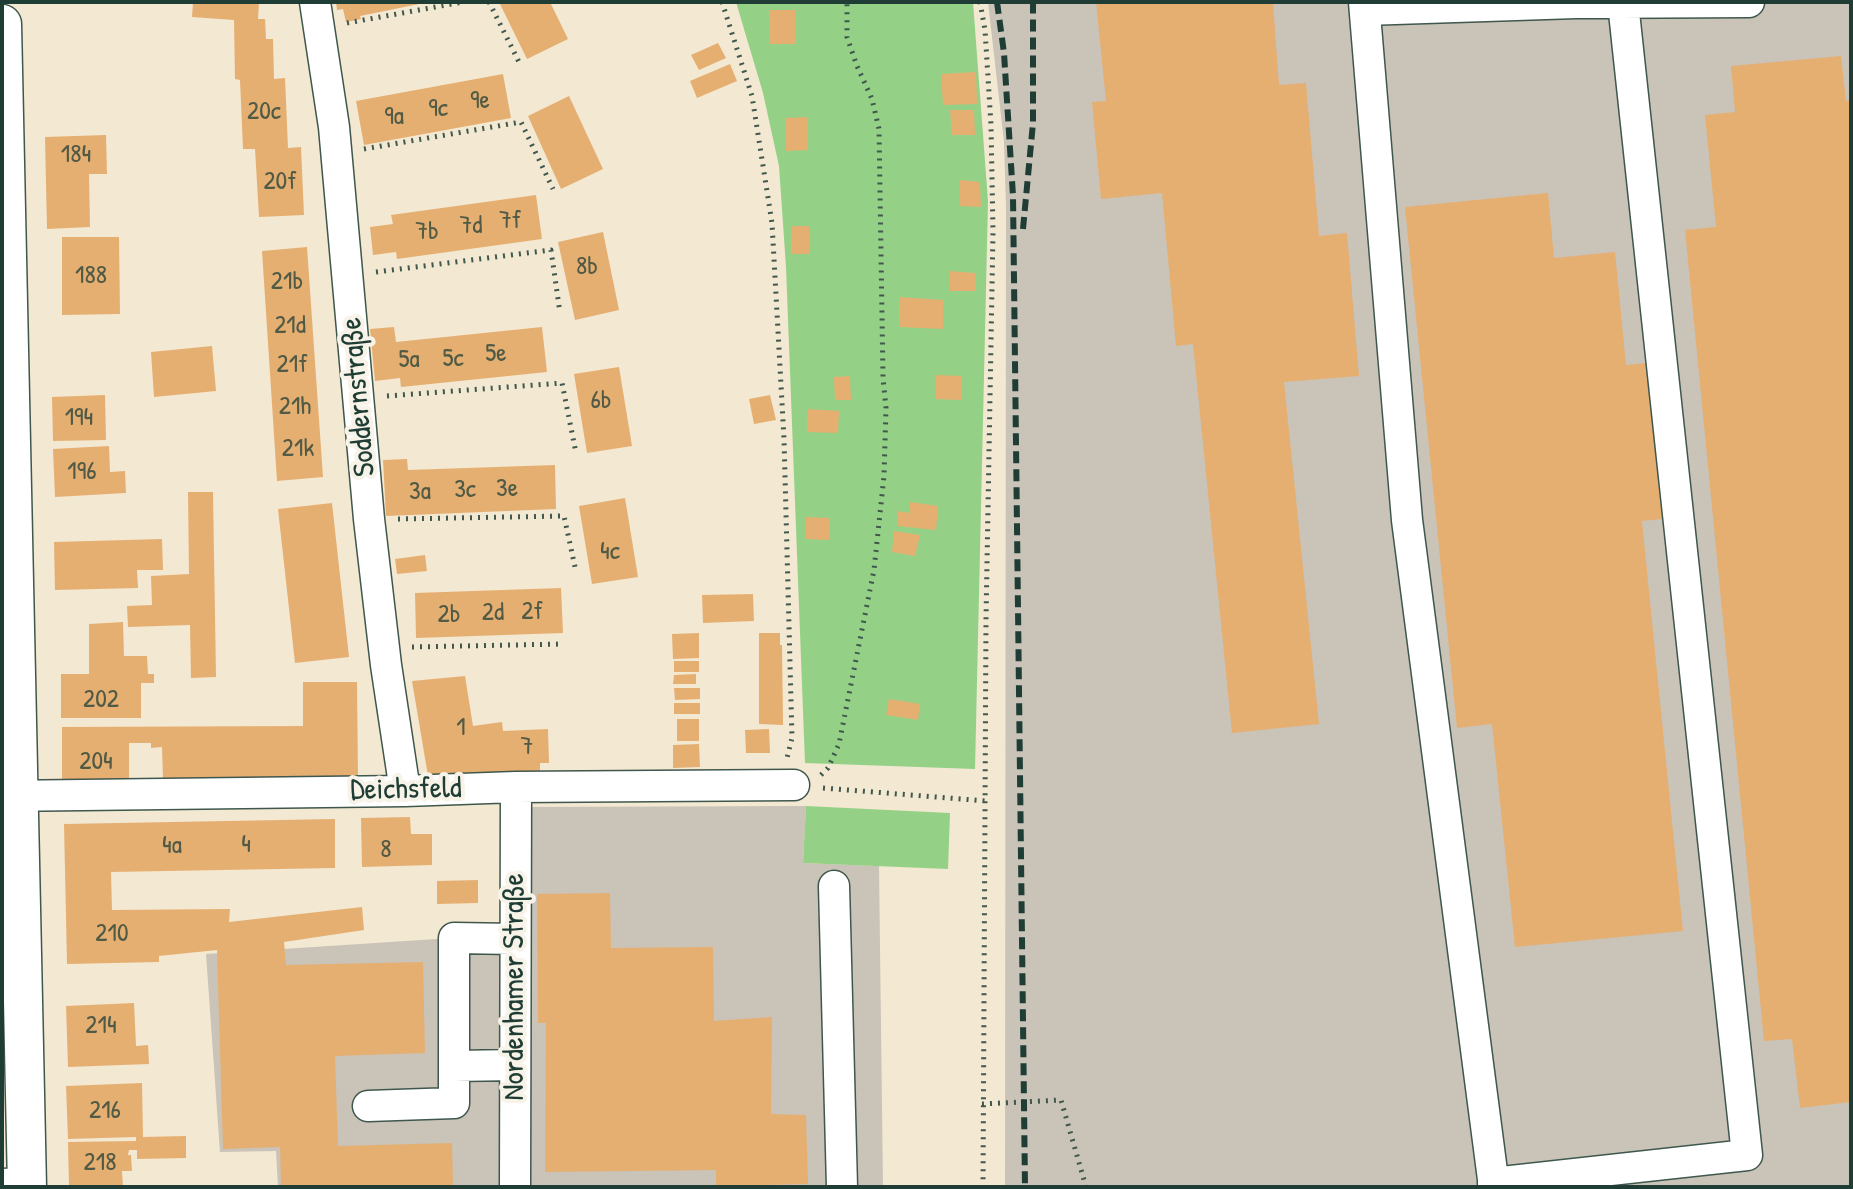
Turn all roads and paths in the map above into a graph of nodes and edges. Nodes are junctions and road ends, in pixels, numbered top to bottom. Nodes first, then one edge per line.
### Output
1 (463, 2) edge
2 (489, 2) edge
3 (722, 2) edge
4 (847, 2) edge
5 (980, 2) edge
6 (1576, 2) edge
7 (1749, 2) edge
8 (1623, 3) edge
9 (1365, 6) edge
10 (317, 15) edge
11 (2, 24) edge
12 (521, 66) dead end
13 (336, 154) junction
14 (553, 189) dead end
15 (347, 276) junction
16 (5, 285) edge
17 (560, 313) dead end
18 (359, 398) junction
19 (6, 416) edge
20 (576, 453) dead end
21 (369, 519) junction
22 (575, 567) dead end
23 (8, 595) edge
24 (563, 644) dead end
25 (383, 647) junction
26 (781, 785) junction
27 (516, 787) junction
28 (405, 791) junction
29 (9, 795) edge
30 (986, 801) junction
31 (834, 886) dead end
32 (515, 939) junction
33 (515, 1065) junction
34 (454, 1066) junction
35 (982, 1104) junction
36 (368, 1106) dead end
37 (18, 1185) edge
38 (1494, 1185) edge
39 (515, 1187) edge
40 (842, 1187) edge
41 (983, 1187) edge
42 (1086, 1187) edge

1 - 10 path
2 - 12 path
3 - 26 path
4 - 26 path
5 - 30 path
6 - 8 street
6 - 9 street
7 - 8 street
8 - 38 street
9 - 38 street
10 - 13 street, Soddernstraße
11 - 16 main road
13 - 14 path
13 - 15 street, Soddernstraße
15 - 17 path
15 - 18 street, Soddernstraße
16 - 19 main road
18 - 20 path
18 - 21 street, Soddernstraße
19 - 23 main road
21 - 22 path
21 - 25 street, Soddernstraße
23 - 29 main road
24 - 25 path
25 - 28 street, Soddernstraße
26 - 27 street, Deichsfeld
26 - 30 path
27 - 28 street, Deichsfeld
27 - 32 street, Nordenhamer Straße
28 - 29 street, Deichsfeld
29 - 37 main road
30 - 35 path
31 - 40 street
32 - 33 street, Nordenhamer Straße
32 - 34 street
33 - 34 street
33 - 39 street, Nordenhamer Straße
34 - 36 street
35 - 41 path
35 - 42 path

